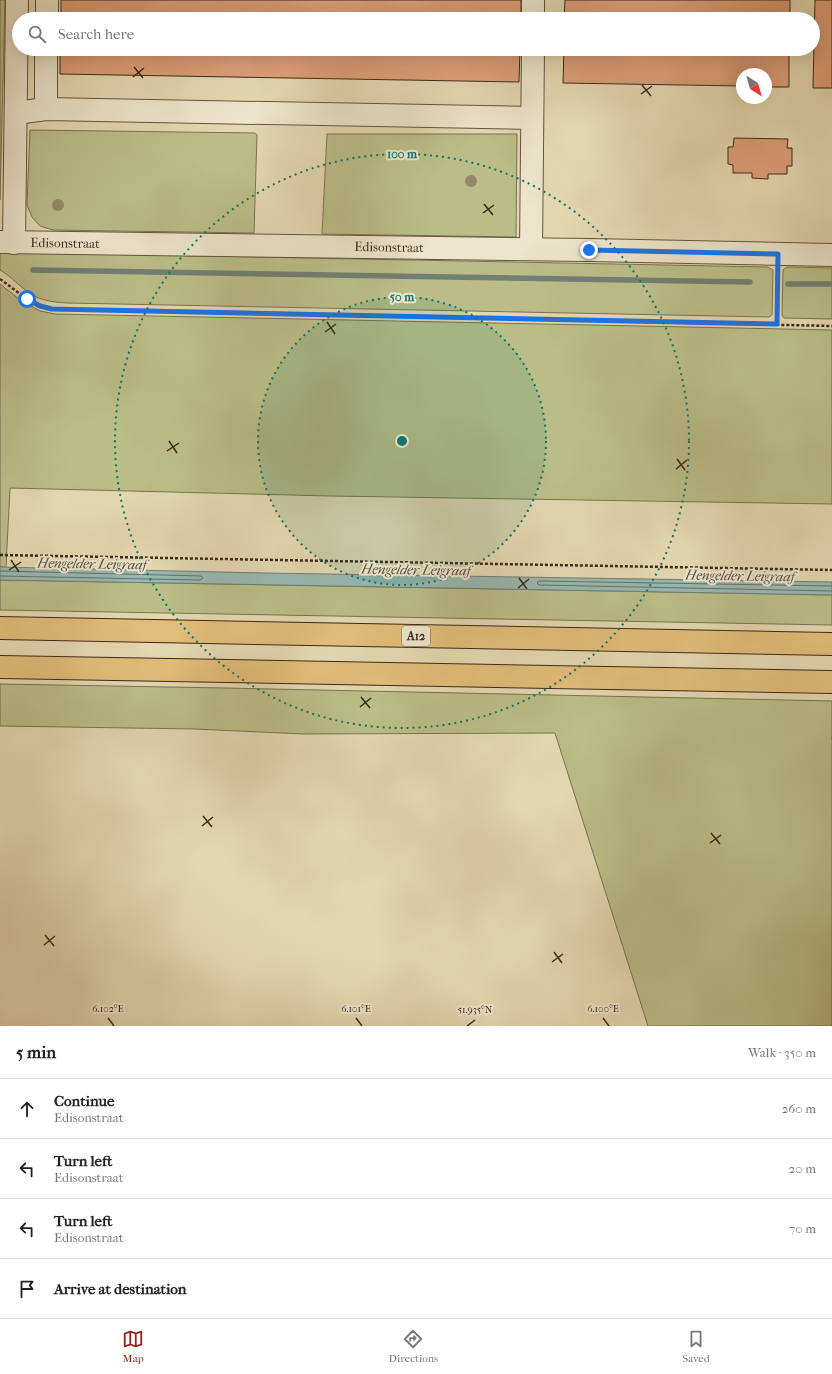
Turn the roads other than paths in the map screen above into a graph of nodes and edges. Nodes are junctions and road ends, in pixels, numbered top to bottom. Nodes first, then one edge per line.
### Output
1 (17, 0) edge
2 (47, 0) edge
3 (533, 0) edge
4 (17, 12) edge
5 (47, 12) edge
6 (533, 12) edge
7 (17, 56) edge
8 (46, 56) edge
9 (533, 56) edge
10 (46, 109) junction
11 (16, 114) junction
12 (532, 118) junction
13 (7, 242) edge
14 (531, 249) junction
15 (832, 255) edge
16 (0, 628) edge
17 (832, 644) edge
18 (0, 667) edge
19 (832, 682) edge

1 - 4 street
2 - 5 street
3 - 6 street
7 - 11 street
8 - 10 street
9 - 12 street
10 - 11 street
10 - 12 street
11 - 13 street
12 - 14 street
13 - 14 street, Edisonstraat
14 - 15 street, Edisonstraat
16 - 17 highway, A12
18 - 19 highway

